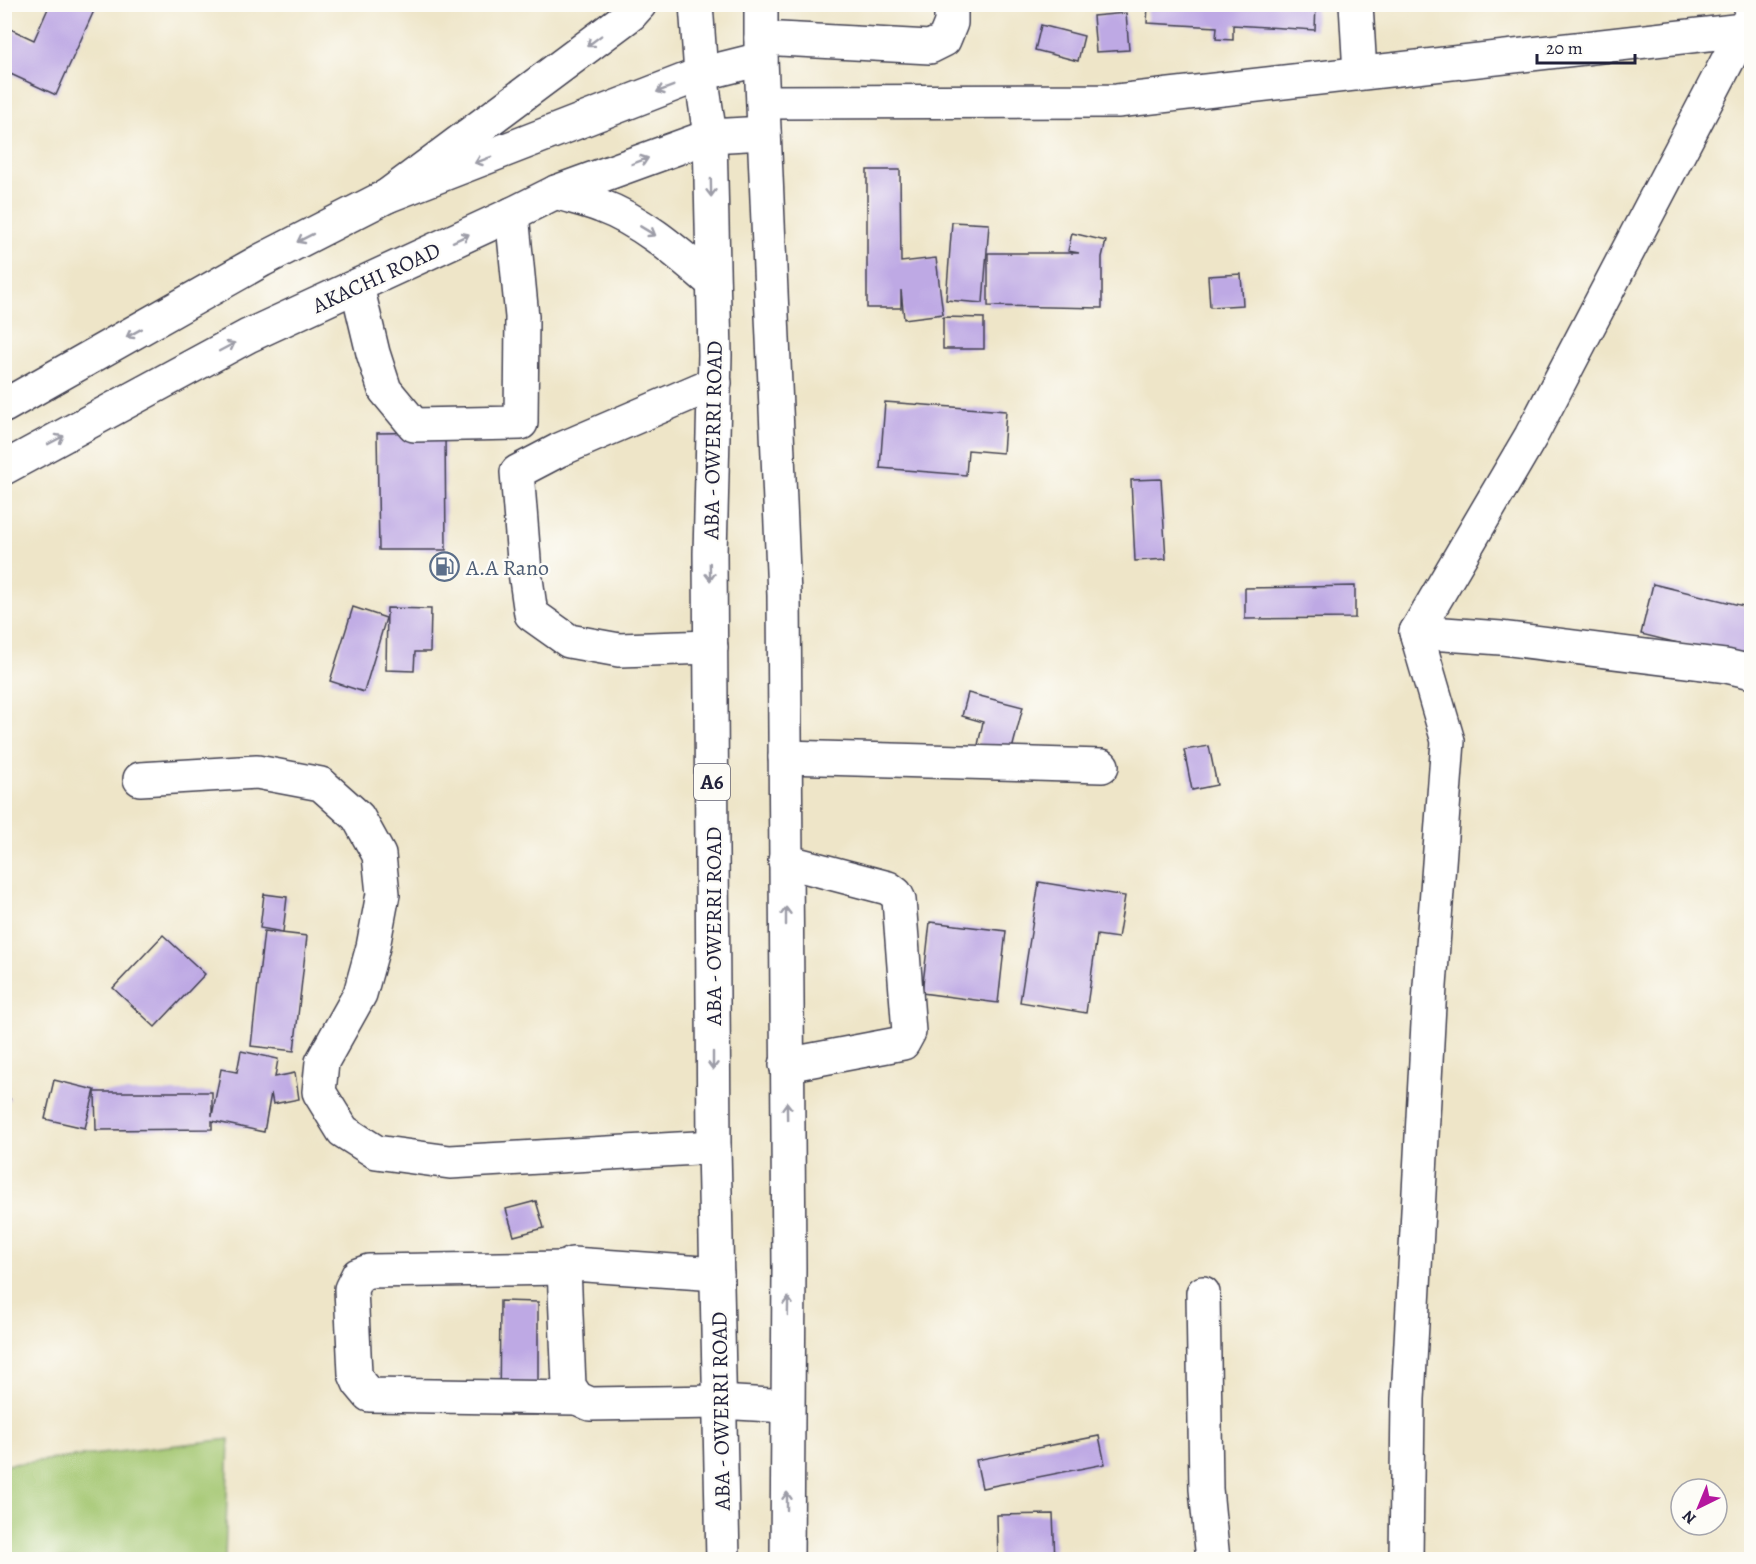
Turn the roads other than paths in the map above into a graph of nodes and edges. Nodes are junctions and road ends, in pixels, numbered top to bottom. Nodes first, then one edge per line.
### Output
1 (640, 4) edge
2 (696, 4) edge
3 (761, 4) edge
4 (951, 4) edge
5 (1356, 4) edge
6 (1747, 22) edge
7 (761, 49) junction
8 (1360, 73) junction
9 (701, 74) junction
10 (764, 117) junction
11 (710, 136) junction
12 (556, 192) junction
13 (387, 196) junction
14 (512, 214) junction
15 (713, 283) junction
16 (357, 286) junction
17 (715, 383) junction
18 (4, 406) edge
19 (520, 423) junction
20 (4, 468) edge
21 (517, 472) junction
22 (1416, 632) junction
23 (711, 647) junction
24 (1752, 672) edge
25 (784, 757) junction
26 (1102, 766) dead end
27 (140, 779) dead end
28 (785, 861) junction
29 (786, 1065) junction
30 (714, 1147) junction
31 (564, 1268) junction
32 (717, 1274) junction
33 (1203, 1293) dead end
34 (577, 1398) junction
35 (719, 1402) junction
36 (787, 1406) junction
37 (723, 1560) edge
38 (787, 1560) edge
39 (1213, 1560) edge
40 (1406, 1560) edge

1 -> 13 main road
2 - 9 main road, ABA - OWERRI ROAD / A6
3 - 7 main road
4 - 7 main road
5 - 8 main road
6 - 8 main road, AKACHI ROAD
6 - 22 main road
7 - 9 main road
7 - 10 main road
8 - 10 main road, AKACHI ROAD
9 - 11 main road, ABA - OWERRI ROAD / A6
9 -> 13 main road
10 - 11 main road, AKACHI ROAD
10 - 25 main road
12 -> 11 main road, AKACHI ROAD
11 -> 15 main road, ABA - OWERRI ROAD / A6
12 - 14 main road, AKACHI ROAD
12 -> 15 main road
13 -> 18 main road
16 -> 14 main road, AKACHI ROAD
14 - 19 main road
15 - 17 main road, ABA - OWERRI ROAD / A6
16 - 19 main road
20 -> 16 main road, AKACHI ROAD
17 - 21 main road
17 -> 23 main road, ABA - OWERRI ROAD / A6
19 - 21 main road
21 - 23 main road
22 - 24 main road
22 - 40 main road
23 -> 30 main road, ABA - OWERRI ROAD / A6
25 - 26 main road
25 - 28 main road
27 - 30 main road
29 -> 28 main road
28 - 29 main road
36 -> 29 main road
30 - 32 main road, ABA - OWERRI ROAD / A6
31 - 32 main road
31 - 34 main road
31 - 34 main road
32 - 35 main road, ABA - OWERRI ROAD / A6
33 - 39 main road
34 - 35 main road
35 - 36 main road
35 - 37 main road, ABA - OWERRI ROAD / A6
38 -> 36 main road

